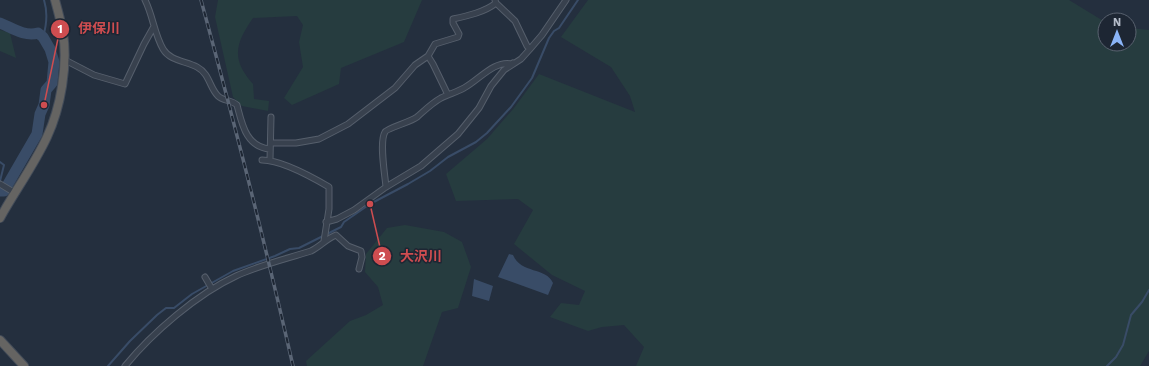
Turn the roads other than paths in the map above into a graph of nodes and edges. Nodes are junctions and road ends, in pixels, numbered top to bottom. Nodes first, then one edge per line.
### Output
1 (55, 0) edge
2 (145, 0) edge
3 (566, 0) edge
4 (496, 2) edge
5 (154, 28) junction
6 (530, 49) junction
7 (428, 56) junction
8 (521, 59) junction
9 (65, 60) junction
10 (448, 95) junction
11 (271, 117) dead end
12 (271, 146) junction
13 (262, 160) dead end
14 (270, 160) junction
15 (0, 184) edge
16 (386, 187) junction
17 (12, 191) junction
18 (0, 218) edge
19 (326, 222) junction
20 (324, 241) junction
21 (359, 269) dead end
22 (205, 277) dead end
23 (211, 288) junction
24 (0, 340) edge
25 (24, 366) edge
26 (125, 366) edge

1 - 9 highway
2 - 5 street
3 - 6 street
4 - 6 street
4 - 7 street
5 - 9 street
5 - 12 street
6 - 8 street
7 - 10 street
7 - 12 street
8 - 10 street
8 - 16 street
9 - 17 highway
10 - 16 street
11 - 12 street
12 - 14 street
13 - 14 street
14 - 19 street
15 - 17 street
16 - 19 street
17 - 18 highway
19 - 20 street
20 - 21 street
20 - 23 street
22 - 23 street
23 - 26 street
24 - 25 highway

